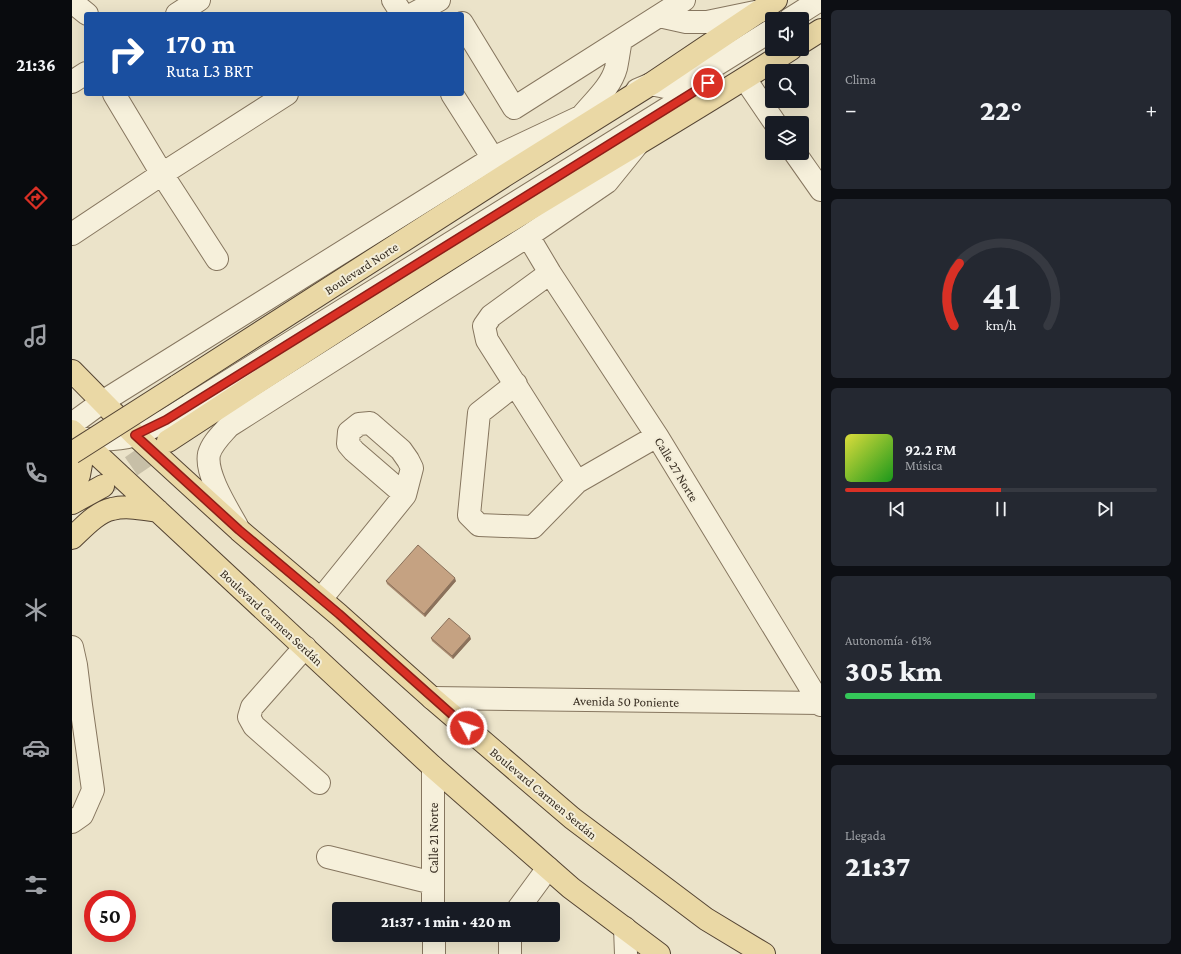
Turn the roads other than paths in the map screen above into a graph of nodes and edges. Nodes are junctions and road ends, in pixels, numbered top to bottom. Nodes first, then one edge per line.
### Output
1 (199, 0) edge
2 (393, 0) edge
3 (439, 0) edge
4 (448, 0) edge
5 (684, 0) edge
6 (820, 0) edge
7 (72, 2) edge
8 (768, 6) edge
9 (84, 12) edge
10 (180, 12) edge
11 (401, 12) edge
12 (417, 12) edge
13 (456, 12) edge
14 (801, 12) edge
15 (821, 12) edge
16 (659, 16) junction
17 (809, 19) edge
18 (464, 26) edge
19 (821, 30) edge
20 (765, 34) edge
21 (809, 38) edge
22 (621, 40) junction
23 (765, 46) edge
24 (780, 56) edge
25 (84, 74) edge
26 (745, 79) junction
27 (72, 82) edge
28 (651, 84) junction
29 (115, 96) edge
30 (284, 96) edge
31 (453, 96) edge
32 (770, 116) edge
33 (578, 124) junction
34 (638, 145) junction
35 (800, 160) edge
36 (498, 167) junction
37 (162, 174) junction
38 (821, 190) edge
39 (72, 234) edge
40 (528, 236) junction
41 (217, 259) dead end
42 (550, 273) junction
43 (72, 371) edge
44 (516, 384) junction
45 (102, 402) junction
46 (135, 435) junction
47 (657, 436) junction
48 (75, 442) edge
49 (168, 442) tunnel mouth
50 (577, 482) junction
51 (103, 486) tunnel mouth
52 (72, 490) edge
53 (405, 495) dead end
54 (72, 503) edge
55 (158, 511) junction
56 (239, 530) junction
57 (72, 538) edge
58 (321, 599) junction
59 (72, 647) edge
60 (304, 647) junction
61 (432, 698) junction
62 (77, 702) edge
63 (821, 703) edge
64 (433, 767) junction
65 (319, 783) dead end
66 (72, 822) edge
67 (328, 857) dead end
68 (548, 868) junction
69 (433, 883) junction
70 (433, 902) edge
71 (523, 902) edge
72 (624, 928) junction
73 (434, 942) edge
74 (510, 942) edge
75 (434, 954) edge
76 (510, 954) edge
77 (626, 954) edge
78 (659, 954) edge
79 (764, 954) edge

1 - 10 street
2 - 11 street
3 - 12 street
4 - 13 street
5 - 16 street
6 - 14 street
7 - 9 street
8 - 16 street
8 - 28 main road, Boulevard Norte
15 - 17 street
16 - 22 street
18 - 22 street
19 - 21 main road
20 - 28 street
22 - 33 street
23 - 46 street
24 - 26 main road
25 - 27 street
26 - 32 street
26 - 34 main road
28 - 33 main road, Boulevard Norte
29 - 37 street
30 - 37 street
31 - 36 street
33 - 36 main road, Boulevard Norte
34 - 40 street
34 - 49 main road
35 - 38 street
36 - 45 street, Boulevard Norte
36 - 48 main road, Boulevard Norte, bridge
37 - 39 street
37 - 41 street
40 - 42 street, Calle 27 Norte
40 - 56 street
42 - 44 street
42 - 47 street, Calle 27 Norte
43 - 45 main road, Boulevard Carmen Serdán
44 - 50 street
44 - 50 street
45 - 46 main road, Boulevard Carmen Serdán
45 - 48 street, Boulevard Norte
46 - 48 street
46 - 56 main road, Boulevard Carmen Serdán
47 - 50 street
47 - 63 street, Calle 27 Norte
48 - 52 main road
48 - 55 main road, Boulevard Carmen Serdán
51 - 54 main road
53 - 58 street
55 - 57 main road
55 - 60 main road, Boulevard Carmen Serdán
56 - 58 main road, Boulevard Carmen Serdán
58 - 61 main road, Boulevard Carmen Serdán
59 - 62 street
60 - 64 main road, Boulevard Carmen Serdán
60 - 65 street
61 - 63 street, Avenida 50 Poniente
61 - 79 main road, Boulevard Carmen Serdán
62 - 66 street
64 - 68 main road, Boulevard Carmen Serdán
64 - 69 street, Calle 21 Norte
67 - 69 street
68 - 71 street
68 - 72 main road, Boulevard Carmen Serdán
69 - 70 street, Calle 21 Norte
72 - 77 street
72 - 78 main road, Boulevard Carmen Serdán
73 - 75 street
74 - 76 street

